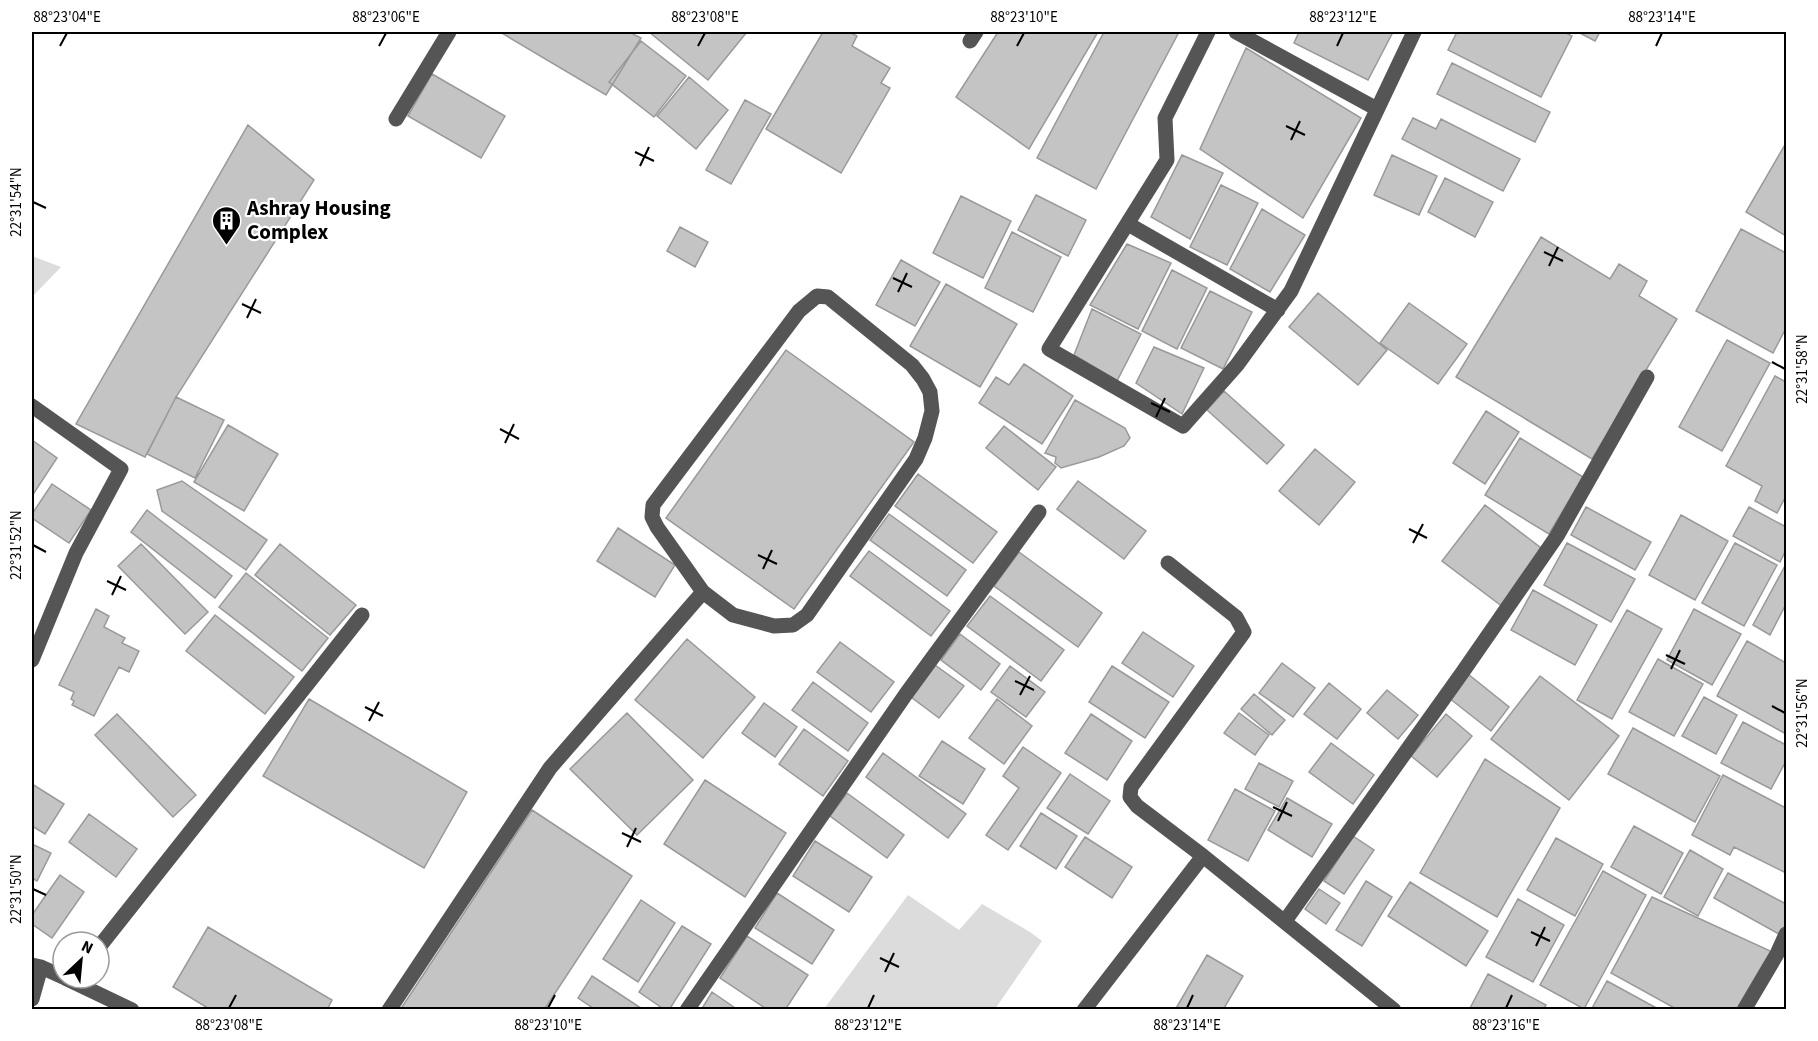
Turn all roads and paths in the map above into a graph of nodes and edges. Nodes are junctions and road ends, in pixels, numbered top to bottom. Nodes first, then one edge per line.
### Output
1 (449, 32) edge
2 (1208, 32) edge
3 (1236, 32) edge
4 (1414, 32) edge
5 (1377, 110) junction
6 (396, 119) dead end
7 (1128, 224) junction
8 (1278, 310) junction
9 (1647, 377) dead end
10 (32, 406) edge
11 (1039, 512) dead end
12 (1168, 564) dead end
13 (703, 592) junction
14 (362, 615) dead end
15 (32, 660) edge
16 (1203, 856) junction
17 (1285, 921) junction
18 (111, 932) edge
19 (1786, 934) edge
20 (36, 966) edge
21 (51, 972) edge
22 (91, 990) edge
23 (32, 999) edge
24 (132, 1010) edge
25 (389, 1010) edge
26 (687, 1010) edge
27 (1084, 1010) edge
28 (1394, 1010) edge
29 (1744, 1010) edge

1 - 6 street
2 - 7 street
3 - 5 street
4 - 5 street
5 - 8 street
7 - 8 street
7 - 8 street
9 - 17 street
10 - 15 street
11 - 26 street
12 - 16 street
13 - 13 street
13 - 25 street
14 - 18 street
16 - 17 street
16 - 27 street
17 - 28 street
19 - 29 street
20 - 21 street
20 - 23 street
22 - 24 street

